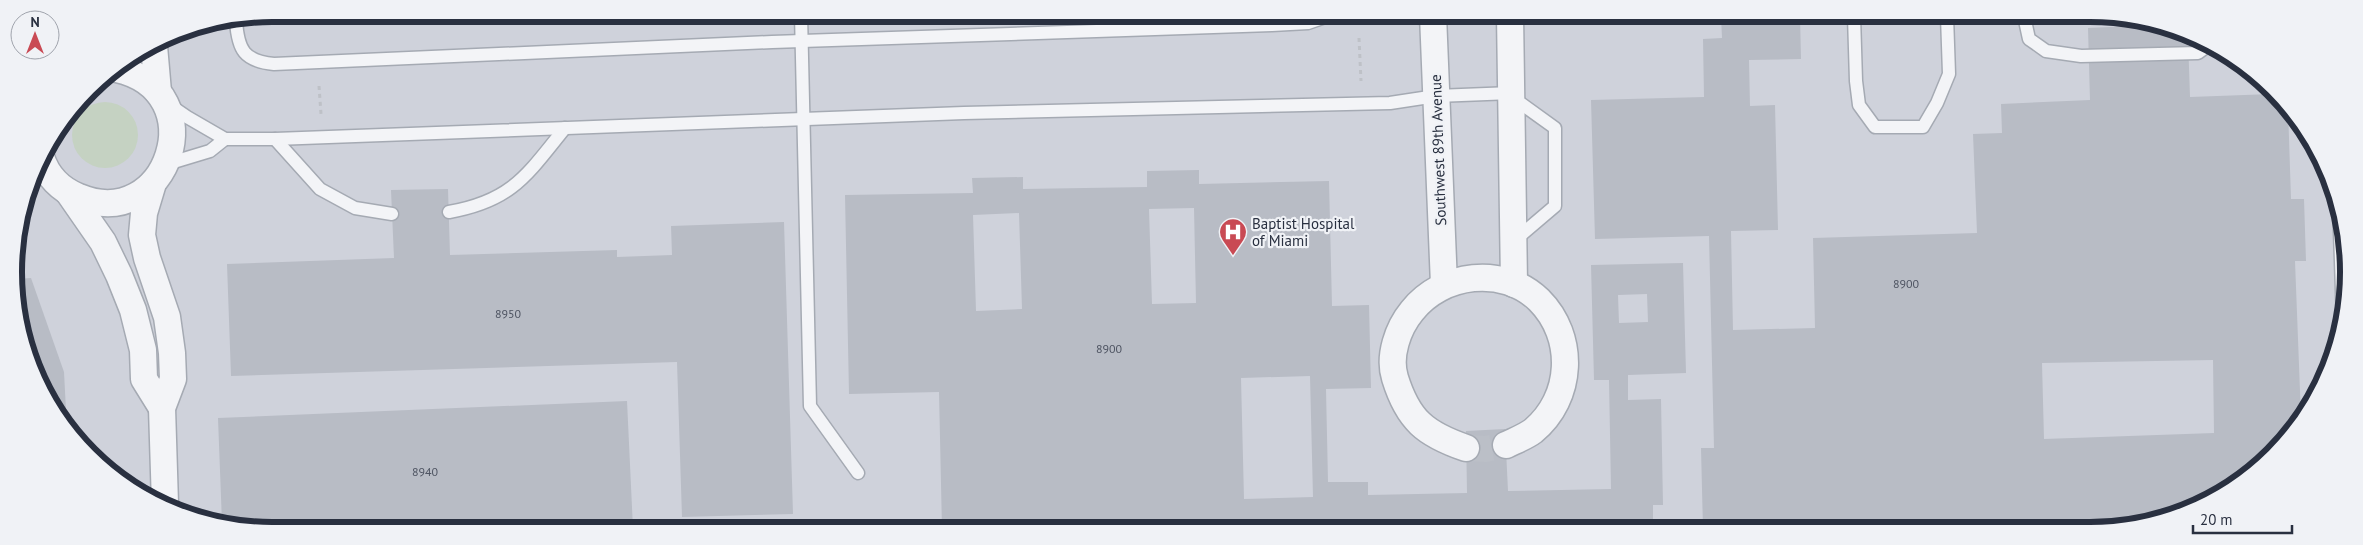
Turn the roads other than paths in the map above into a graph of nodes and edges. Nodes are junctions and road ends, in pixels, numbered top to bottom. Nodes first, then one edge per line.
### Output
1 (801, 22) edge
2 (1311, 22) edge
3 (1433, 22) edge
4 (1510, 22) edge
5 (1854, 22) edge
6 (1947, 22) edge
7 (2025, 22) edge
8 (236, 25) edge
9 (802, 41) junction
10 (2203, 49) edge
11 (155, 52) edge
12 (126, 70) edge
13 (1512, 95) junction
14 (1436, 96) junction
15 (161, 97) junction
16 (802, 119) junction
17 (565, 128) junction
18 (224, 139) junction
19 (275, 139) junction
20 (46, 168) edge
21 (160, 174) junction
22 (68, 193) junction
23 (448, 212) dead end
24 (392, 214) dead end
25 (1514, 241) junction
26 (1514, 284) junction
27 (1444, 285) junction
28 (162, 408) junction
29 (1506, 445) tunnel mouth
30 (1466, 448) tunnel mouth
31 (858, 473) dead end
32 (165, 498) edge

1 - 9 lane
2 - 9 lane
3 - 14 street, Southwest 89th Avenue
4 - 13 street
5 - 6 lane
7 - 10 lane
8 - 9 lane
9 - 16 lane
11 - 15 street
12 - 15 street
13 - 14 lane
13 - 25 street
13 - 25 lane
14 - 16 lane
14 - 27 street, Southwest 89th Avenue
15 - 18 lane
15 - 21 street
16 - 17 lane
16 - 31 lane
17 - 19 lane
17 - 23 lane
18 - 19 lane
18 - 21 lane
19 - 24 lane
20 - 22 street
21 - 22 street
21 - 28 street
22 - 28 street
25 - 26 street
26 - 27 street
26 - 29 street
27 - 30 street
28 - 32 street

